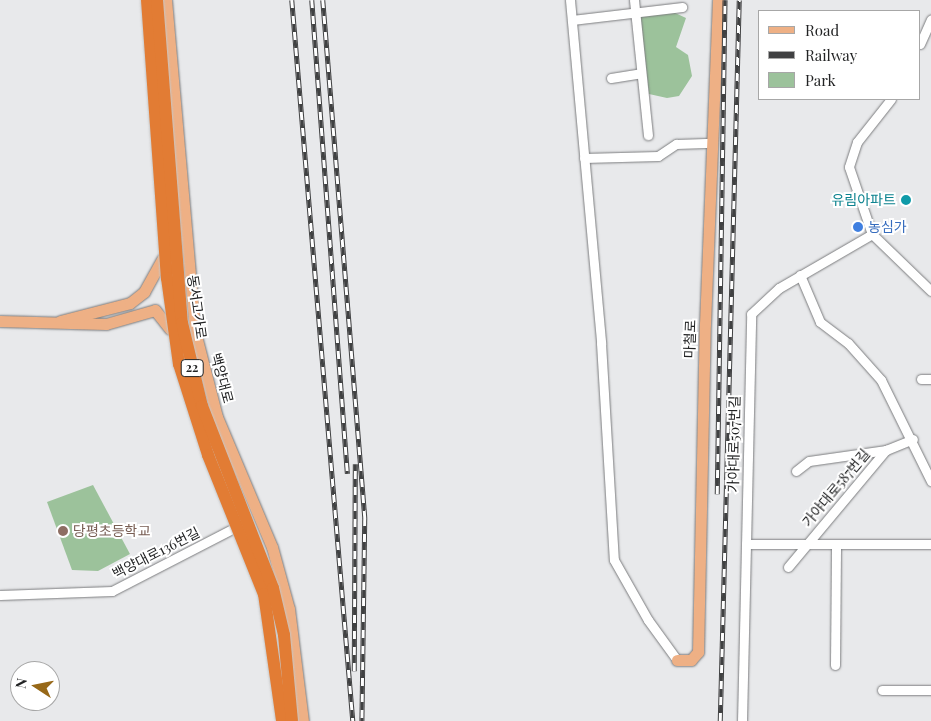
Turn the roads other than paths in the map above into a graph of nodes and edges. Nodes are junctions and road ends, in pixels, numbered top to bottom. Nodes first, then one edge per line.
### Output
1 (143, 0) edge
2 (147, 0) edge
3 (158, 0) edge
4 (166, 0) edge
5 (570, 0) edge
6 (634, 0) edge
7 (718, 0) edge
8 (682, 7) dead end
9 (635, 12) junction
10 (931, 19) edge
11 (572, 20) junction
12 (921, 42) edge
13 (642, 73) junction
14 (611, 78) dead end
15 (890, 100) edge
16 (648, 135) dead end
17 (713, 143) junction
18 (584, 158) junction
19 (872, 234) junction
20 (162, 260) junction
21 (800, 275) junction
22 (931, 291) edge
23 (0, 321) edge
24 (56, 322) junction
25 (170, 329) junction
26 (913, 439) junction
27 (886, 450) junction
28 (796, 471) dead end
29 (931, 481) edge
30 (258, 516) junction
31 (236, 527) junction
32 (746, 544) junction
33 (808, 544) junction
34 (836, 544) junction
35 (931, 544) edge
36 (788, 566) dead end
37 (0, 595) edge
38 (676, 660) joint
39 (835, 665) dead end
40 (882, 690) dead end
41 (931, 690) edge
42 (276, 721) edge
43 (282, 721) edge
44 (292, 721) edge
45 (304, 721) edge
46 (742, 721) edge

1 - 20 main road
2 - 43 highway, 동서고가로 / 22, bridge
3 - 44 highway, 동서고가로 / 22, bridge
4 - 30 main road, 백양대로
5 - 11 street
6 - 9 street
7 - 17 main road, 마철로
8 - 9 street
9 - 11 street
9 - 13 street
10 - 12 street
11 - 18 street
13 - 14 street
13 - 16 street
15 - 19 street
17 - 18 street
17 - 38 main road, 마철로
18 - 38 street
19 - 21 street, 가야대로507번길
19 - 22 street
20 - 24 main road
20 - 25 main road
21 - 26 street
21 - 32 street, 가야대로507번길
23 - 24 main road
24 - 25 main road
25 - 31 main road
26 - 27 street
26 - 29 street
27 - 28 street
27 - 33 street, 가야대로587번길
30 - 31 street, 백양대로136번길
30 - 45 main road, 백양대로
31 - 37 street, 백양대로136번길
31 - 42 main road
32 - 33 street, 가야대로587번길
32 - 46 street, 가야대로507번길
33 - 34 street, 가야대로587번길
33 - 36 street, 가야대로587번길
34 - 35 street, 가야대로587번길
34 - 39 street
40 - 41 street

